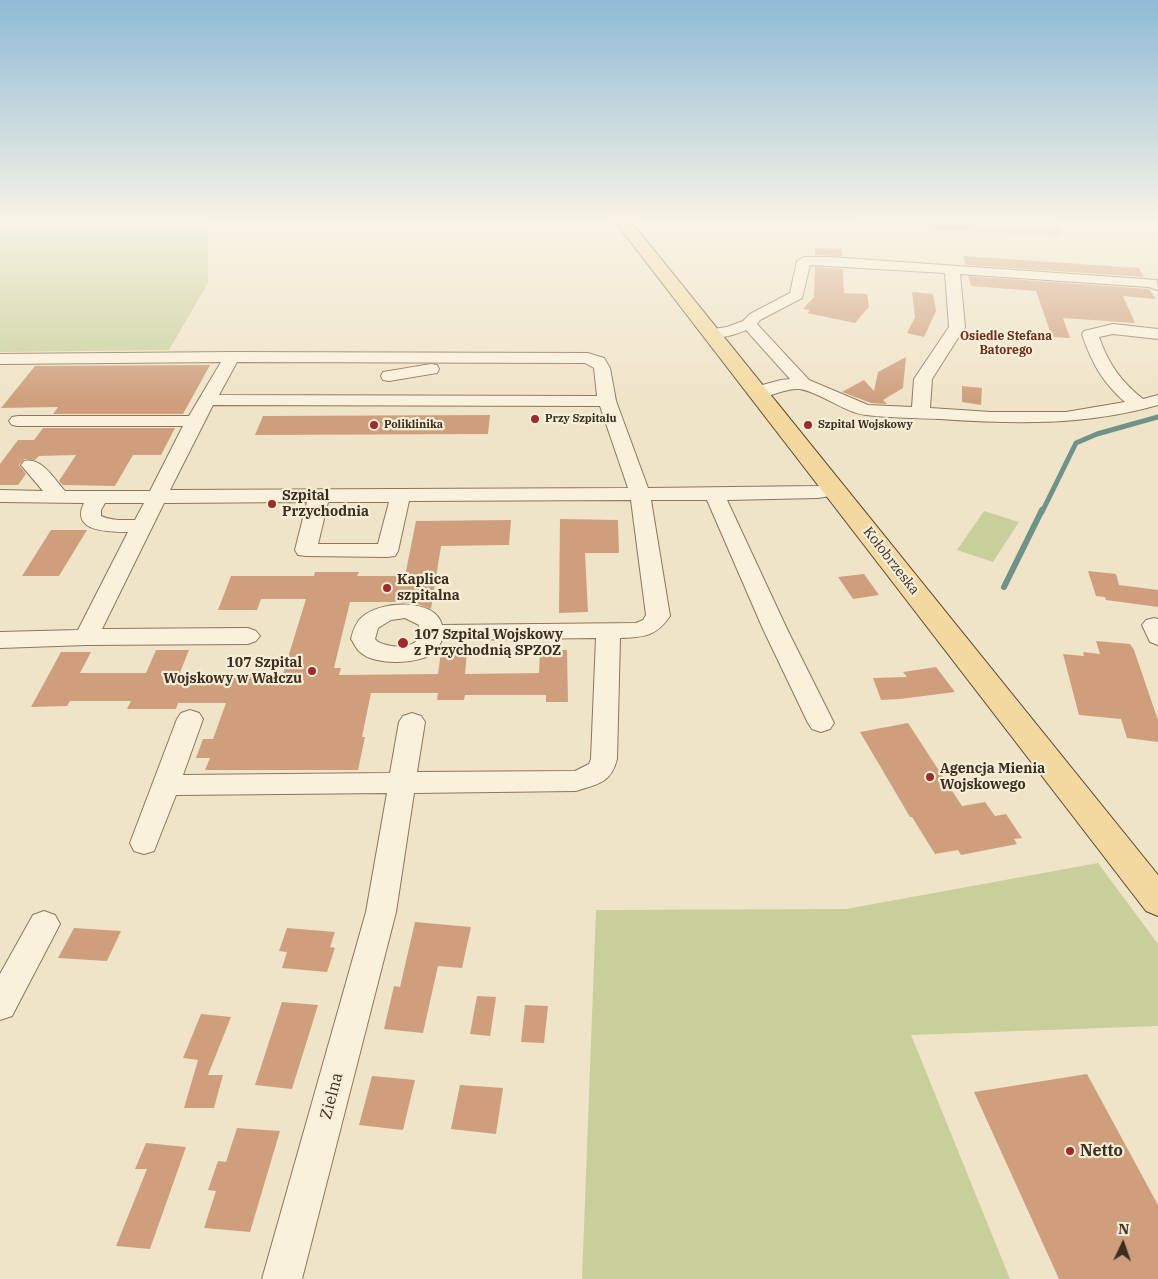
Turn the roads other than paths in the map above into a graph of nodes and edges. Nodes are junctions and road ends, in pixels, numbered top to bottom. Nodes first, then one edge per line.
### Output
1 (672, 283) edge
2 (800, 283) edge
3 (953, 283) edge
4 (749, 324) junction
5 (712, 333) junction
6 (1158, 334) edge
7 (232, 357) junction
8 (568, 357) junction
9 (0, 359) edge
10 (389, 376) dead end
11 (803, 384) junction
12 (757, 392) junction
13 (208, 400) junction
14 (1158, 400) edge
15 (608, 401) junction
16 (1140, 405) junction
17 (921, 413) junction
18 (18, 421) dead end
19 (195, 421) junction
20 (30, 465) dead end
21 (835, 490) junction
22 (714, 494) junction
23 (401, 495) junction
24 (640, 495) junction
25 (0, 496) edge
26 (98, 496) junction
27 (156, 496) junction
28 (319, 496) junction
29 (60, 497) junction
30 (142, 526) junction
31 (608, 630) junction
32 (433, 633) dead end
33 (248, 636) dead end
34 (86, 637) junction
35 (0, 640) edge
36 (190, 719) dead end
37 (412, 722) dead end
38 (821, 722) dead end
39 (402, 783) junction
40 (167, 784) junction
41 (144, 843) dead end
42 (1158, 901) edge
43 (44, 924) dead end
44 (0, 1004) edge
45 (282, 1279) edge

1 - 5 main road, Kołobrzeska
2 - 4 street
3 - 17 street
4 - 5 street
4 - 11 street
5 - 12 main road, Kołobrzeska
6 - 16 street
7 - 8 street
7 - 9 street
7 - 13 street
8 - 10 street
8 - 15 street
11 - 12 street
11 - 17 street
12 - 21 main road, Kołobrzeska
13 - 15 street
13 - 19 street
14 - 16 street
15 - 24 street
16 - 17 street
18 - 19 street
19 - 27 street
20 - 29 street
21 - 22 street
21 - 42 main road, Kołobrzeska
22 - 24 street
22 - 38 street
23 - 24 street
23 - 28 street
23 - 28 street
24 - 31 street
25 - 29 street
26 - 27 street
26 - 29 street
26 - 30 street
27 - 28 street
27 - 30 street
30 - 34 street
31 - 32 street
31 - 39 street
33 - 34 street
34 - 35 street
36 - 40 street
37 - 39 street, Zielna
39 - 40 street
39 - 45 street, Zielna
40 - 41 street
43 - 44 street

